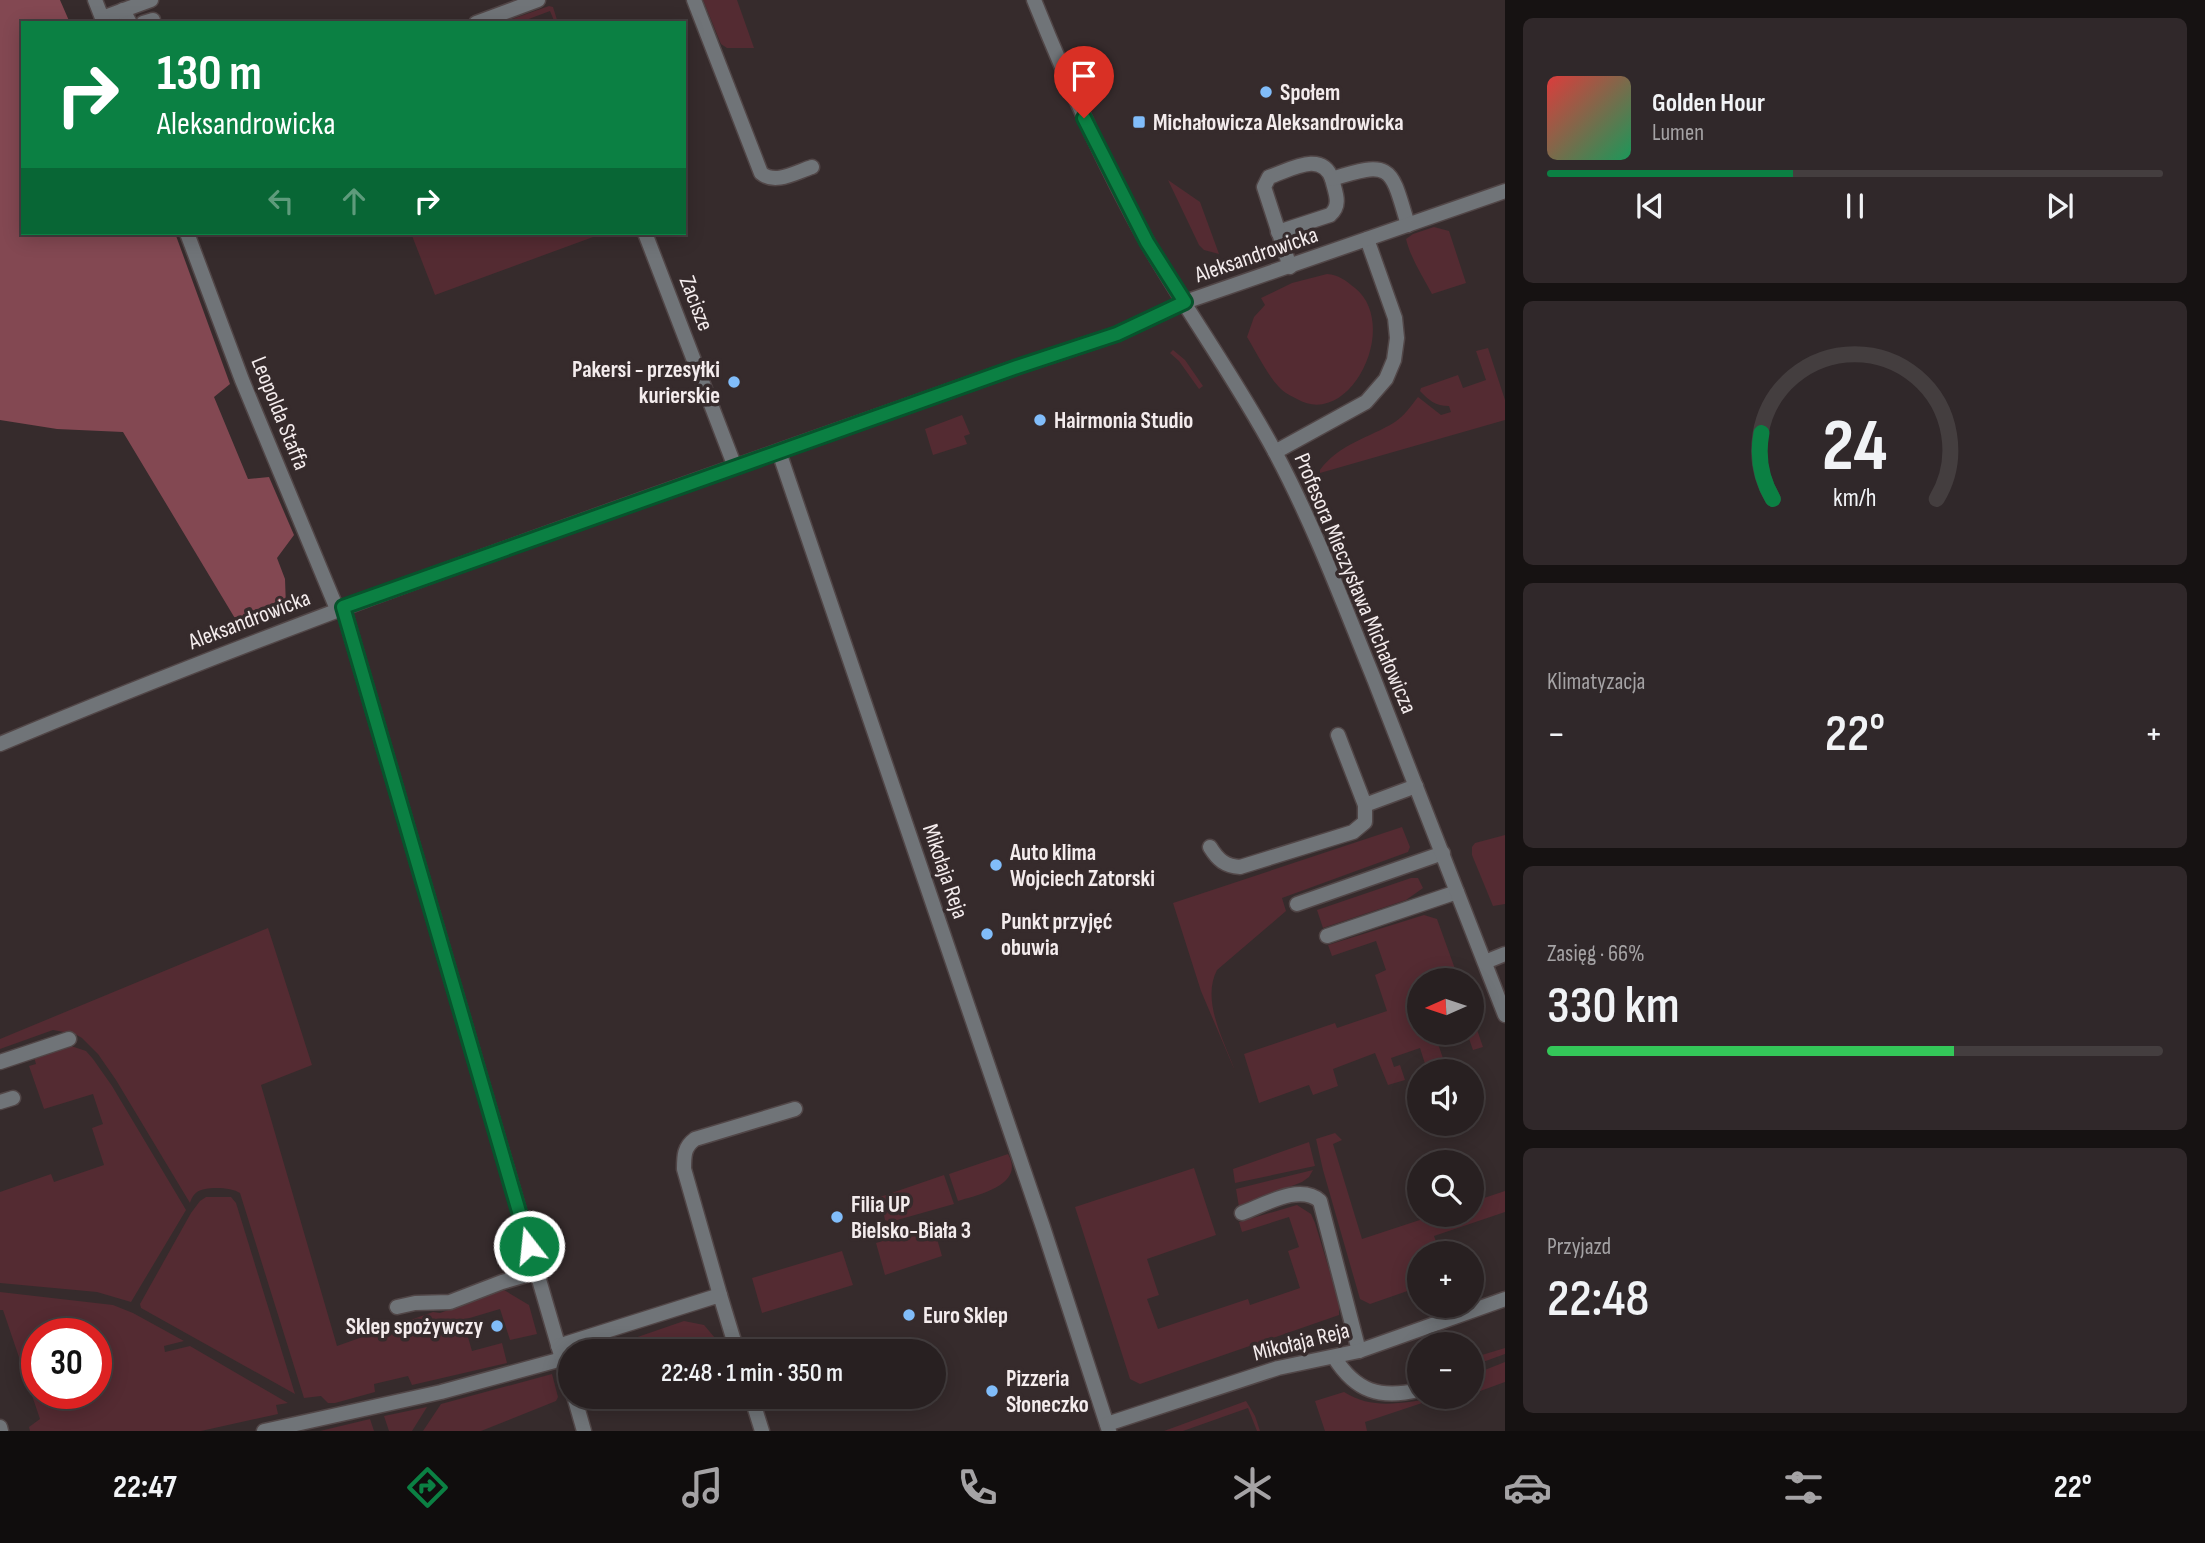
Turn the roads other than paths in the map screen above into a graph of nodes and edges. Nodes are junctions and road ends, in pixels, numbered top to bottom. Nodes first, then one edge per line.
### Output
1 (95, 0) edge
2 (151, 0) edge
3 (538, 0) edge
4 (694, 0) edge
5 (1034, 0) edge
6 (127, 17) edge
7 (104, 20) edge
8 (481, 21) edge
9 (813, 167) dead end
10 (1332, 179) junction
11 (1505, 191) edge
12 (1408, 225) junction
13 (1278, 232) junction
14 (188, 235) edge
15 (646, 235) edge
16 (1367, 239) junction
17 (1290, 267) junction
18 (1185, 302) junction
19 (779, 452) junction
20 (1275, 452) junction
21 (735, 467) junction
22 (340, 608) junction
23 (1338, 735) dead end
24 (0, 744) edge
25 (1416, 786) junction
26 (1364, 806) junction
27 (1210, 847) dead end
28 (1443, 853) junction
29 (1457, 892) junction
30 (1297, 904) dead end
31 (1327, 936) dead end
32 (1505, 954) edge
33 (1485, 962) junction
34 (1505, 1015) edge
35 (69, 1039) dead end
36 (0, 1062) edge
37 (794, 1109) dead end
38 (1242, 1213) dead end
39 (537, 1272) junction
40 (720, 1296) junction
41 (1505, 1299) edge
42 (397, 1307) dead end
43 (597, 1339) edge
44 (733, 1339) edge
45 (558, 1345) edge
46 (1359, 1350) junction
47 (558, 1353) edge
48 (1334, 1357) junction
49 (1407, 1393) edge
50 (577, 1409) edge
51 (755, 1409) edge
52 (1108, 1428) edge
53 (264, 1431) edge
54 (584, 1431) edge
55 (762, 1431) edge

1 - 7 street
2 - 6 street
3 - 8 street
4 - 9 street
5 - 18 street, Profesora Mieczysława Michałowicza
6 - 7 street
10 - 12 street
10 - 13 street
10 - 13 street
11 - 12 street, Aleksandrowicka
12 - 16 street, Aleksandrowicka
13 - 17 street
14 - 22 street, Leopolda Staffa
15 - 21 street, Zacisze
16 - 17 street, Aleksandrowicka
16 - 20 street
17 - 18 street, Aleksandrowicka
18 - 19 street, Aleksandrowicka
18 - 20 street, Profesora Mieczysława Michałowicza
19 - 21 street, Aleksandrowicka
19 - 52 street, Mikołaja Reja
20 - 25 street, Profesora Mieczysława Michałowicza
21 - 22 street, Aleksandrowicka
22 - 24 street, Aleksandrowicka
22 - 39 street, Leopolda Staffa
23 - 26 street
25 - 26 street
25 - 28 street, Profesora Mieczysława Michałowicza
26 - 27 street
28 - 29 street, Profesora Mieczysława Michałowicza
28 - 30 street
29 - 31 street
29 - 33 street, Profesora Mieczysława Michałowicza
32 - 33 street
33 - 34 street, Profesora Mieczysława Michałowicza
35 - 36 street
37 - 40 street
38 - 46 street
39 - 42 street
39 - 45 street, Leopolda Staffa
40 - 43 street
40 - 44 street
41 - 46 street, Mikołaja Reja
46 - 48 street, Mikołaja Reja
47 - 53 street
48 - 49 street
48 - 52 street, Mikołaja Reja
50 - 54 street
51 - 55 street

